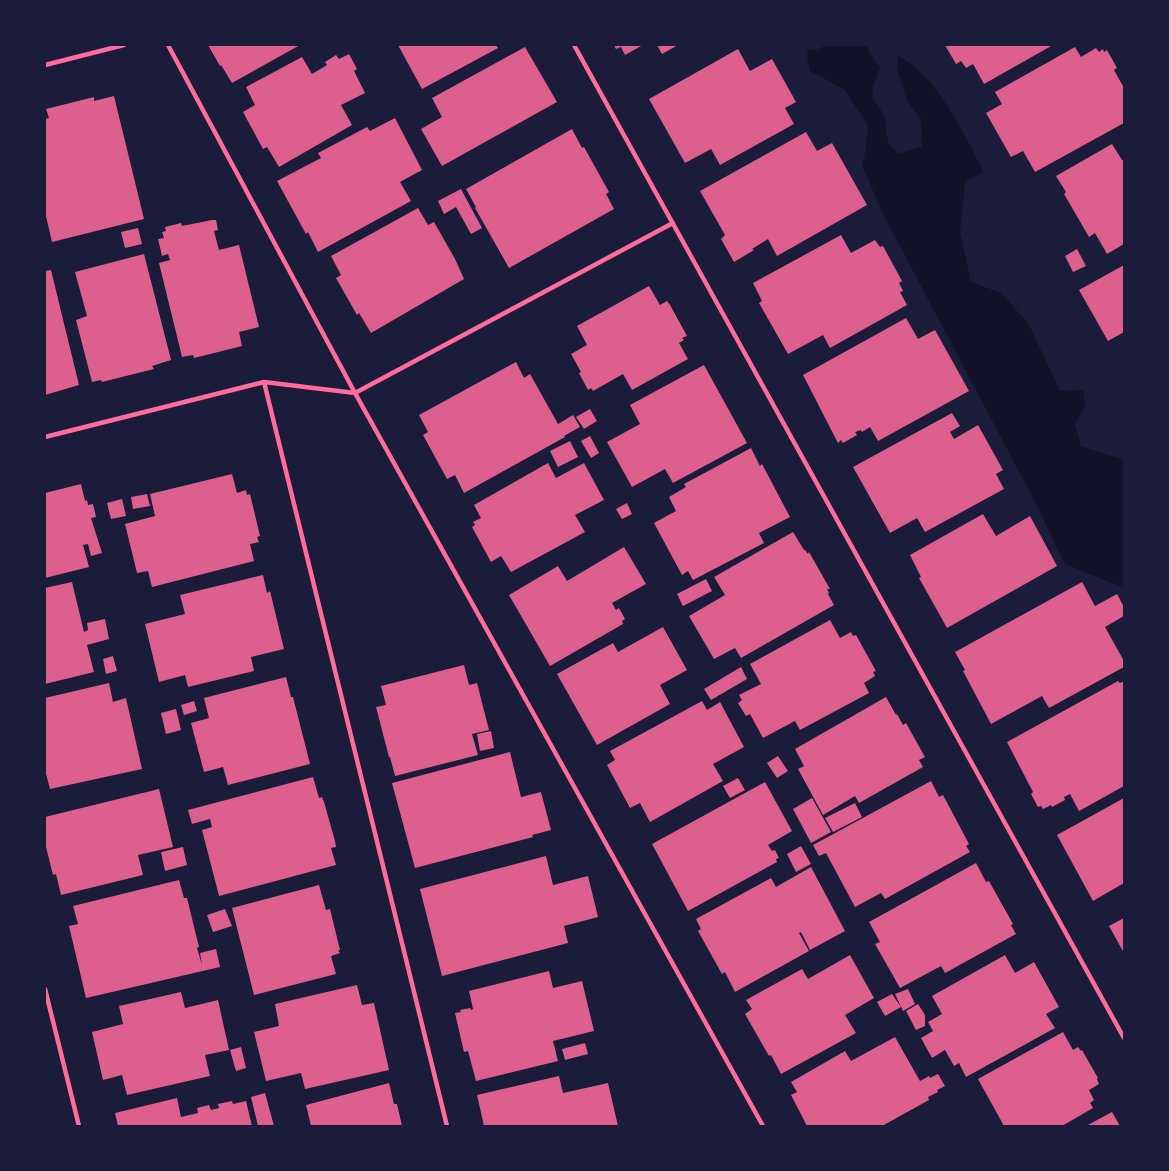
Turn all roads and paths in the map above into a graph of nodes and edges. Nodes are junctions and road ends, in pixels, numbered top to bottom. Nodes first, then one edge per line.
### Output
1 (124, 45) edge
2 (168, 45) edge
3 (574, 45) edge
4 (45, 65) edge
5 (673, 223) junction
6 (264, 382) junction
7 (355, 393) junction
8 (45, 437) edge
9 (45, 989) edge
10 (1124, 1038) edge
11 (79, 1126) edge
12 (447, 1126) edge
13 (764, 1126) edge

1 - 4 lane
2 - 7 lane
3 - 5 lane
5 - 7 lane
5 - 10 lane
6 - 7 lane
6 - 8 lane
6 - 12 lane
7 - 13 lane
9 - 11 lane

